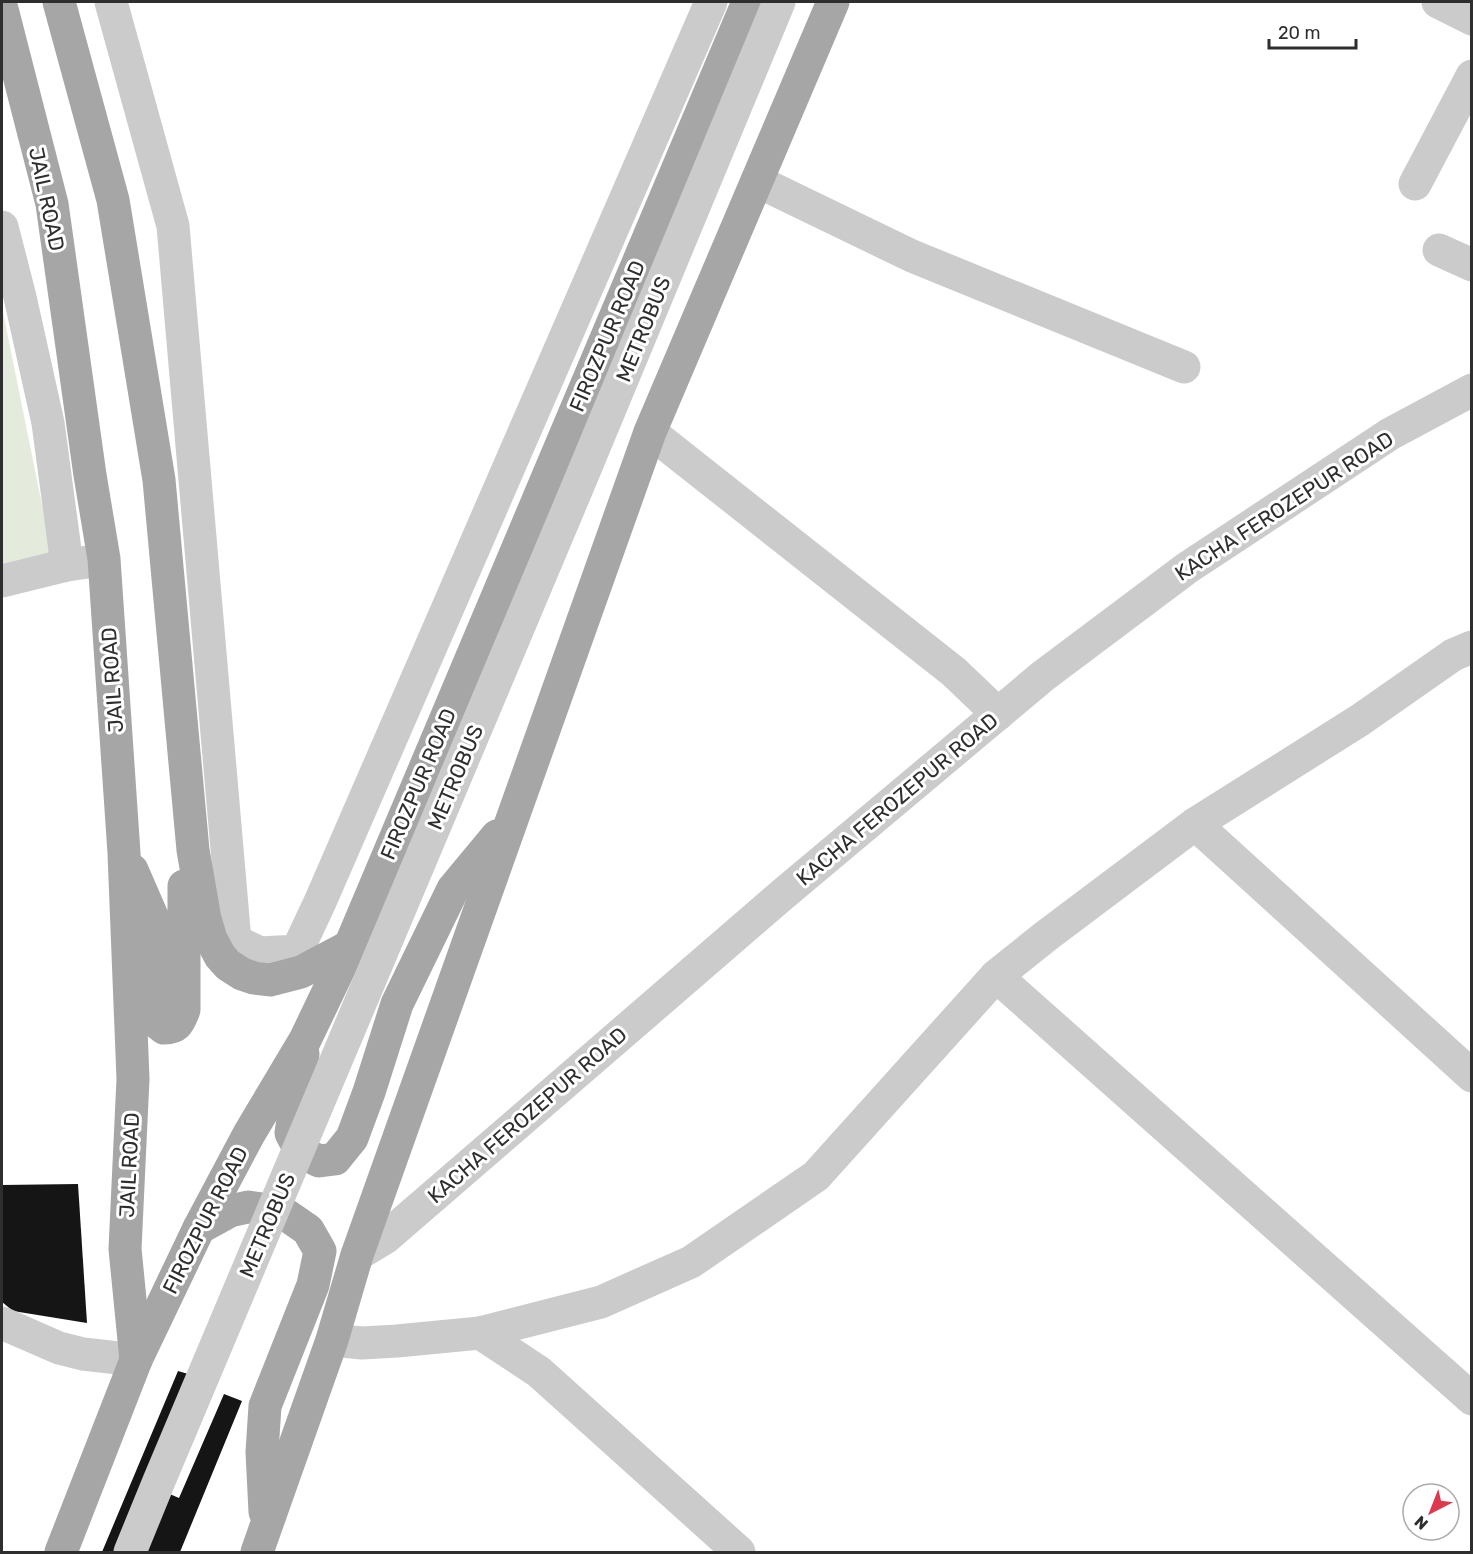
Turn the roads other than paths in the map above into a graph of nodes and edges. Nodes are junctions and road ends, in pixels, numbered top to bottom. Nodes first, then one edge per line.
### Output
1 (59, 2) edge
2 (111, 2) edge
3 (711, 2) edge
4 (748, 2) edge
5 (779, 2) edge
6 (833, 2) edge
7 (1438, 2) edge
8 (2, 9) edge
9 (1472, 19) edge
10 (1472, 76) edge
11 (757, 181) junction
12 (1415, 184) dead end
13 (2, 227) edge
14 (1439, 250) dead end
15 (1472, 265) edge
16 (1184, 367) dead end
17 (1472, 390) edge
18 (650, 432) junction
19 (104, 560) junction
20 (67, 565) junction
21 (2, 581) edge
22 (1465, 658) edge
23 (998, 714) junction
24 (512, 818) junction
25 (1195, 824) junction
26 (193, 850) junction
27 (124, 853) junction
28 (350, 946) junction
29 (996, 976) junction
30 (305, 1040) junction
31 (1472, 1076) edge
32 (199, 1228) junction
33 (357, 1255) junction
34 (2, 1323) edge
35 (480, 1333) junction
36 (332, 1341) junction
37 (136, 1360) junction
38 (1472, 1399) edge
39 (261, 1540) edge
40 (61, 1552) edge
41 (130, 1552) edge
42 (247, 1552) edge
43 (739, 1552) edge

1 - 26 main road
2 - 3 street
4 - 28 main road, FIROZPUR ROAD
5 - 41 street, METROBUS, bridge
6 - 11 main road
7 - 9 street
8 - 19 main road, JAIL ROAD
10 - 12 street
11 - 16 street
11 - 18 main road
13 - 20 street
14 - 15 street
17 - 23 street, KACHA FEROZEPUR ROAD
18 - 23 street
18 - 24 main road
19 - 20 street
19 - 27 main road, JAIL ROAD
20 - 21 street
22 - 25 street
23 - 33 street, KACHA FEROZEPUR ROAD
24 - 30 main road
24 - 33 main road
25 - 29 street
25 - 31 street
26 - 27 main road
26 - 28 main road
27 - 37 main road, JAIL ROAD
28 - 30 main road, FIROZPUR ROAD
29 - 35 street
29 - 38 street
30 - 32 main road, FIROZPUR ROAD
32 - 37 main road, FIROZPUR ROAD
32 - 39 main road
33 - 36 main road
34 - 37 street
35 - 36 street
35 - 43 street
36 - 39 main road
37 - 40 main road, FIROZPUR ROAD
39 - 42 main road

